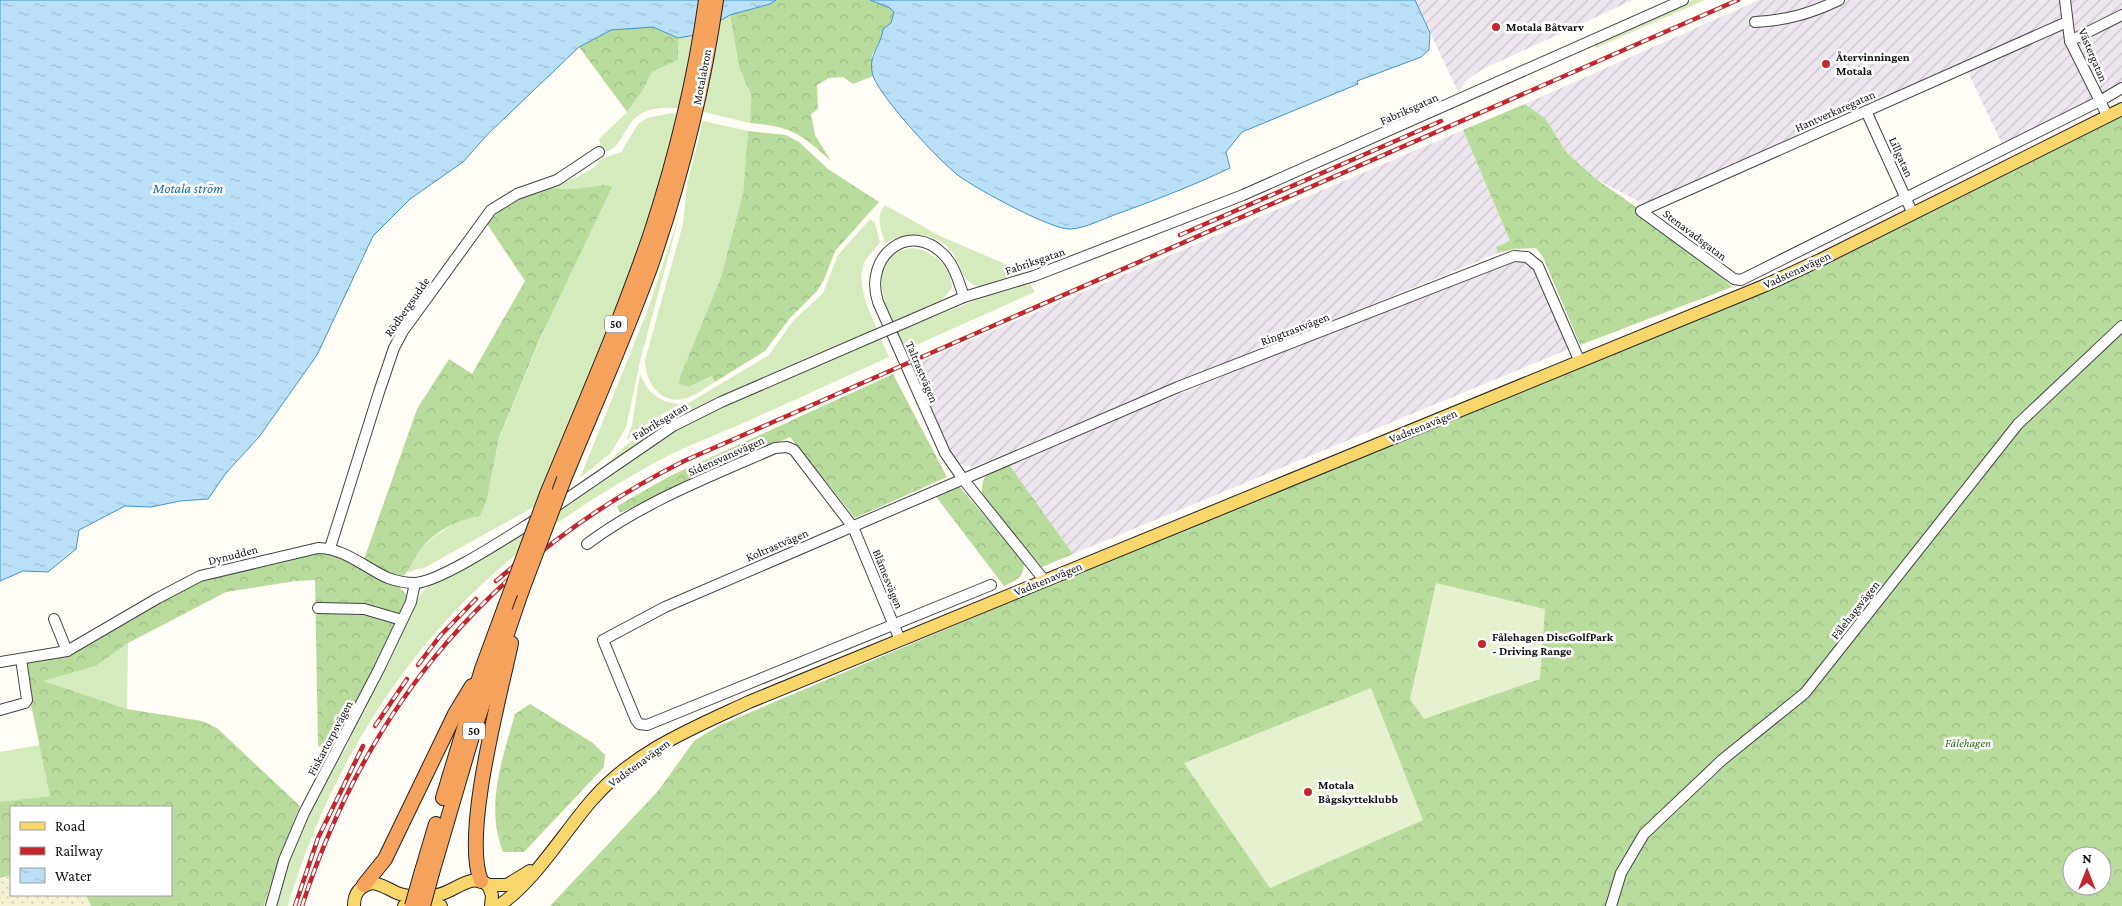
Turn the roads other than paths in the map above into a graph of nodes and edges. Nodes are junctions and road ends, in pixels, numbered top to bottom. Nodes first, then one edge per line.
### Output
1 (706, 0) edge
2 (716, 0) edge
3 (1682, 0) edge
4 (1839, 0) edge
5 (2065, 0) edge
6 (2122, 15) edge
7 (1754, 22) dead end
8 (2067, 22) junction
9 (2070, 41) junction
10 (2122, 88) edge
11 (2100, 101) junction
12 (2122, 109) edge
13 (1866, 111) junction
14 (2108, 117) junction
15 (599, 152) dead end
16 (680, 153) junction
17 (1906, 199) junction
18 (1641, 210) joint
19 (1913, 214) junction
20 (1734, 279) joint
21 (964, 297) junction
22 (2122, 326) edge
23 (1580, 362) junction
24 (963, 479) junction
25 (853, 527) junction
26 (587, 544) dead end
27 (330, 548) junction
28 (1045, 581) junction
29 (415, 583) junction
30 (991, 585) dead end
31 (522, 590) junction
32 (318, 608) dead end
33 (54, 619) dead end
34 (402, 620) junction
35 (893, 625) junction
36 (900, 640) junction
37 (67, 651) junction
38 (21, 660) junction
39 (0, 662) edge
40 (482, 670) junction
41 (0, 710) edge
42 (639, 724) joint
43 (538, 866) junction
44 (427, 872) junction
45 (484, 883) junction
46 (364, 885) junction
47 (271, 906) edge
48 (354, 906) edge
49 (404, 906) edge
50 (412, 906) edge
51 (423, 906) edge
52 (441, 906) edge
53 (491, 906) edge
54 (498, 906) edge
55 (1611, 906) edge

1 - 16 highway, Motalabron / 50
2 - 16 highway, Motalabron / 50
3 - 21 street, Fabriksgatan
4 - 7 street
5 - 8 street, Västergatan
6 - 9 street
8 - 9 street, Västergatan
8 - 13 street, Hantverkaregatan
9 - 11 street, Västergatan
10 - 11 street, Vadstenavägen
11 - 14 street, Västergatan
11 - 17 street, Vadstenavägen
12 - 14 main road, Vadstenavägen
13 - 17 street, Lillgatan
13 - 18 street, Hantverkaregatan
14 - 19 main road, Vadstenavägen
15 - 27 street, Rödbergsudde
16 - 31 highway, 50, bridge
16 - 40 highway, 50, bridge
17 - 19 street, Lillgatan
17 - 20 street, Vadstenavägen
18 - 20 street, Stenavadsgatan
19 - 23 main road, Vadstenavägen
21 - 24 street, Taltrastvägen
21 - 29 street, Fabriksgatan, bridge
22 - 55 street, Fålehagsvägen
23 - 24 street, Ringtrastvägen
23 - 28 main road, Vadstenavägen
24 - 25 street, Koltrastvägen
24 - 28 street, Taltrastvägen
25 - 26 street, Sidensvansvägen
25 - 35 street, Blåmesvägen
25 - 42 street, Koltrastvägen
27 - 29 street
27 - 37 street, Dynudden
28 - 36 main road, Vadstenavägen
29 - 34 street, Fiskartorpsvägen
30 - 35 street, Vadstenavägen
31 - 44 highway, 50
31 - 45 highway, 50
32 - 34 street
33 - 37 street
34 - 47 street, Fiskartorpsvägen
35 - 36 street, Blåmesvägen
35 - 42 street, Vadstenavägen
36 - 43 main road, Vadstenavägen
37 - 38 street, Dynudden
38 - 39 street, Dynudden
38 - 41 street
40 - 44 highway, 50
40 - 46 highway
43 - 45 main road, Vadstenavägen
43 - 54 main road, Vadstenavägen
44 - 50 highway, 50, bridge
44 - 51 highway, 50, bridge
45 - 46 main road, Vadstenavägen
45 - 53 main road
46 - 48 main road
49 - 52 main road

